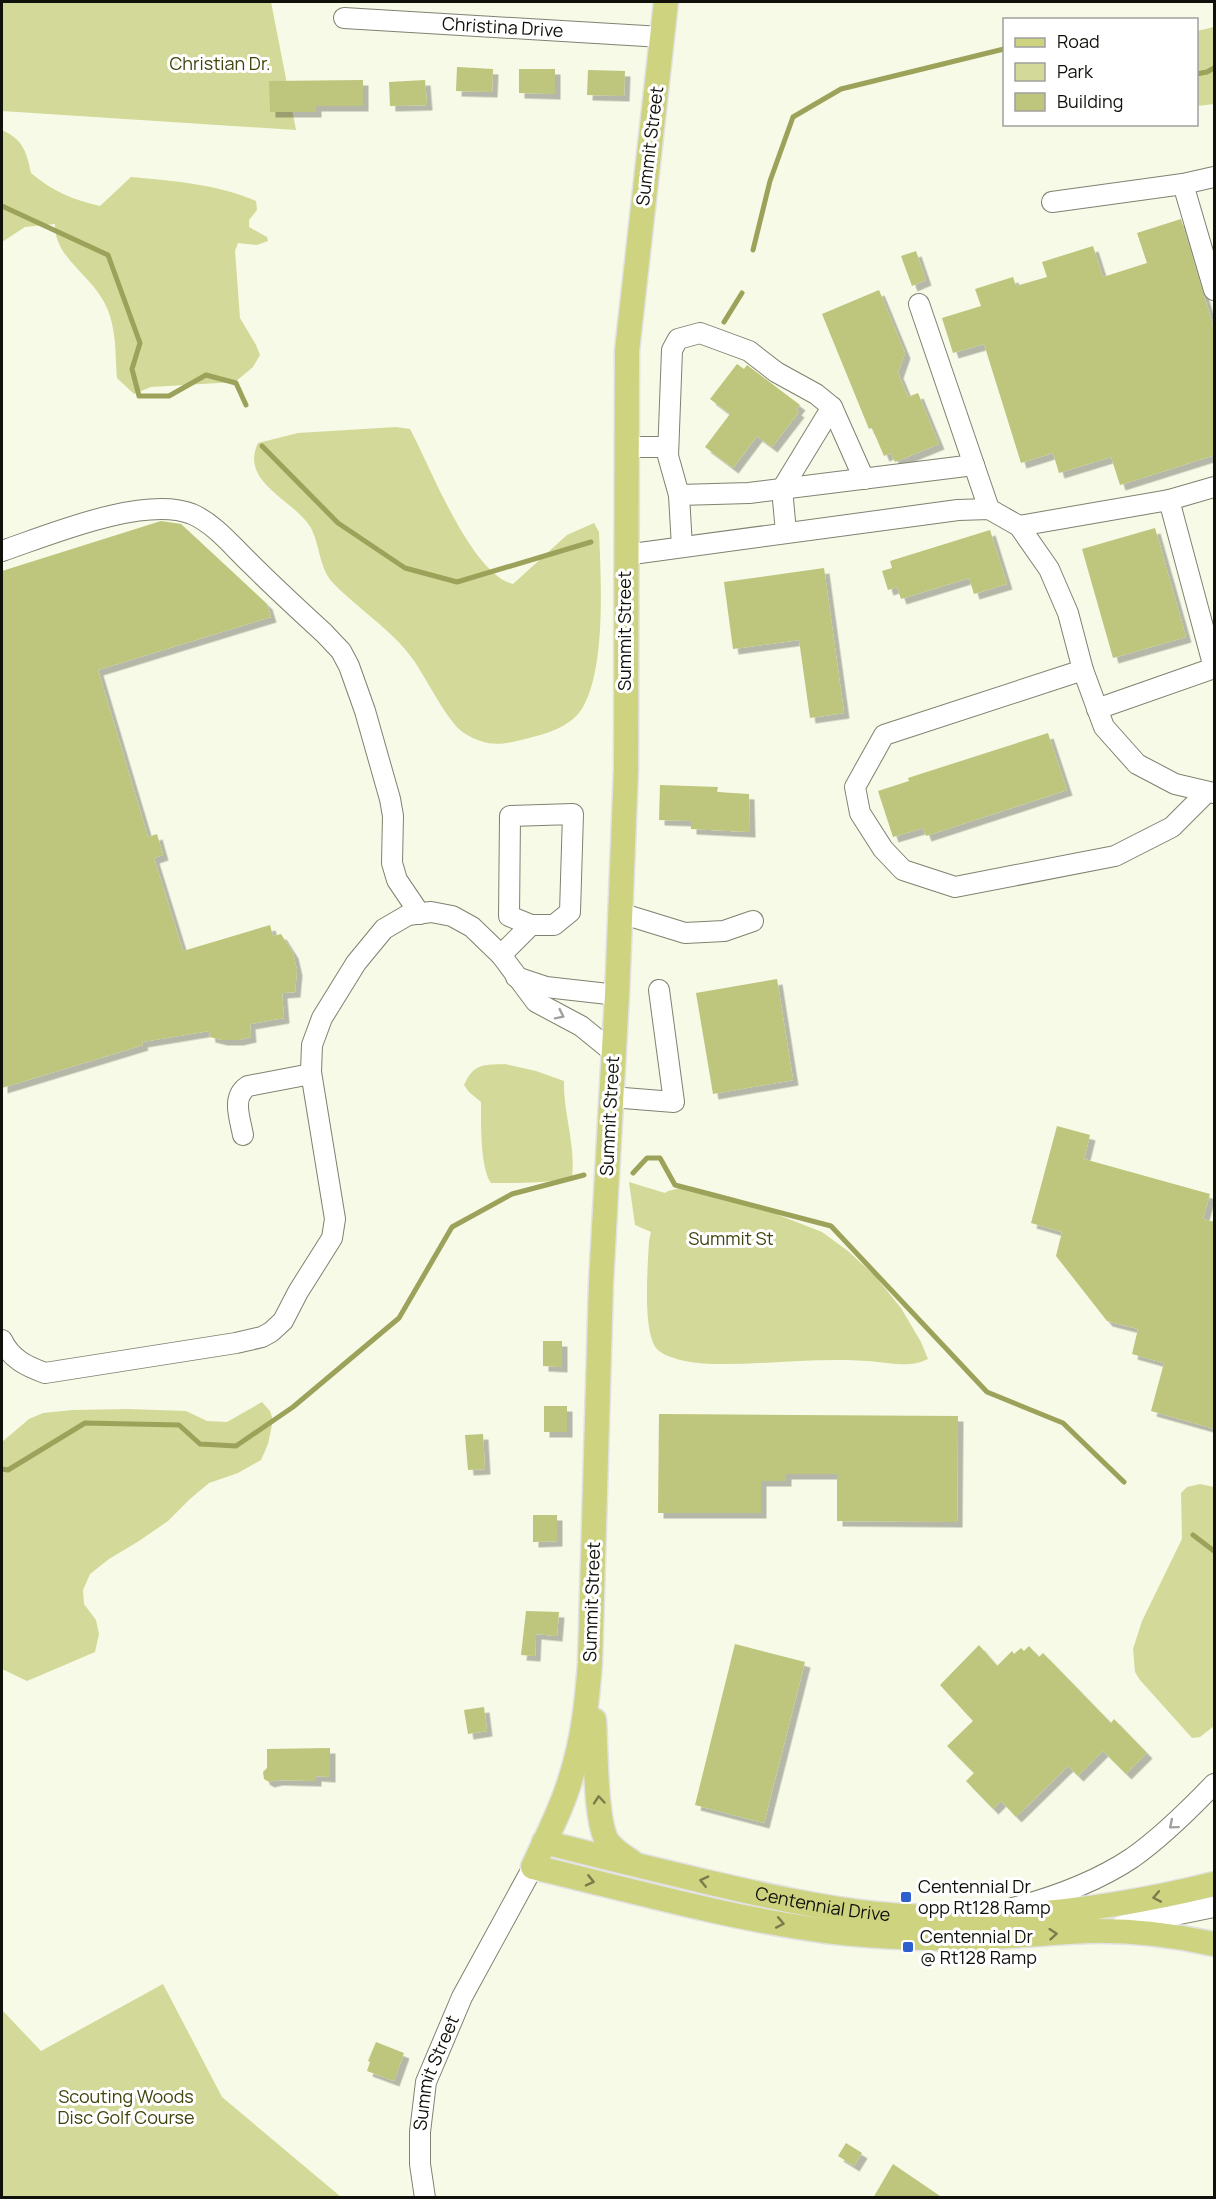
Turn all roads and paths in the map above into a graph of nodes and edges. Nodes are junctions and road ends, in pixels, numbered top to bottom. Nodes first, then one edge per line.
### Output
1 (666, 2) edge
2 (344, 18) dead end
3 (662, 37) junction
4 (1215, 177) edge
5 (1183, 184) junction
6 (1052, 202) dead end
7 (1210, 262) edge
8 (1215, 290) edge
9 (919, 304) dead end
10 (832, 407) junction
11 (625, 447) junction
12 (669, 447) junction
13 (974, 465) junction
14 (864, 479) junction
15 (1215, 487) edge
16 (782, 489) junction
17 (679, 495) junction
18 (1169, 500) junction
19 (988, 509) junction
20 (1019, 526) junction
21 (786, 532) junction
22 (682, 547) junction
23 (2, 550) edge
24 (625, 555) junction
25 (1083, 670) junction
26 (1097, 709) junction
27 (1211, 793) edge
28 (620, 913) junction
29 (420, 914) junction
30 (753, 921) dead end
31 (531, 926) junction
32 (501, 955) junction
33 (516, 978) junction
34 (659, 990) dead end
35 (616, 995) junction
36 (614, 1052) junction
37 (312, 1074) junction
38 (611, 1097) junction
39 (243, 1135) dead end
40 (2, 1340) edge
41 (590, 1663) junction
42 (1215, 1784) edge
43 (544, 1842) junction
44 (636, 1865) junction
45 (533, 1867) junction
46 (1215, 1884) edge
47 (1215, 1907) edge
48 (976, 1916) junction
49 (1088, 1931) junction
50 (1215, 1944) edge
51 (425, 2198) edge

1 - 3 main road, Summit Street
2 - 3 street, Christina Drive
3 - 11 main road, Summit Street
4 - 5 street
5 - 6 street
5 - 7 street
7 - 8 street
9 - 13 street
10 - 12 street
10 - 14 street
10 - 16 street
11 - 12 street
11 - 24 main road, Summit Street
12 - 17 street
13 - 14 street
13 - 19 street
14 - 16 street
15 - 18 street
16 - 17 street
16 - 21 street
17 - 22 street
18 - 20 street
18 - 26 street
19 - 20 street
19 - 21 street
20 - 25 street
21 - 22 street
22 - 24 street
23 - 29 street
24 - 28 main road, Summit Street
25 - 26 street
25 - 27 street
26 - 27 street
28 - 30 street
28 - 35 main road, Summit Street
29 - 32 street
29 - 37 street
31 - 31 street
31 - 32 street
32 - 33 street
33 - 35 street
33 -> 36 street
34 - 38 street
35 - 36 main road, Summit Street
36 - 38 main road, Summit Street
37 - 39 street
37 - 40 street
38 - 41 main road, Summit Street
41 - 43 main road, Summit Street
44 -> 41 main road
42 -> 48 street, Centennial Drive
43 - 44 main road, Centennial Drive
43 - 45 main road, Summit Street
48 -> 44 main road, Centennial Drive
45 -> 49 main road, Centennial Drive
45 - 51 street, Summit Street
46 -> 48 main road
47 - 49 street, Centennial Drive
49 - 50 main road

